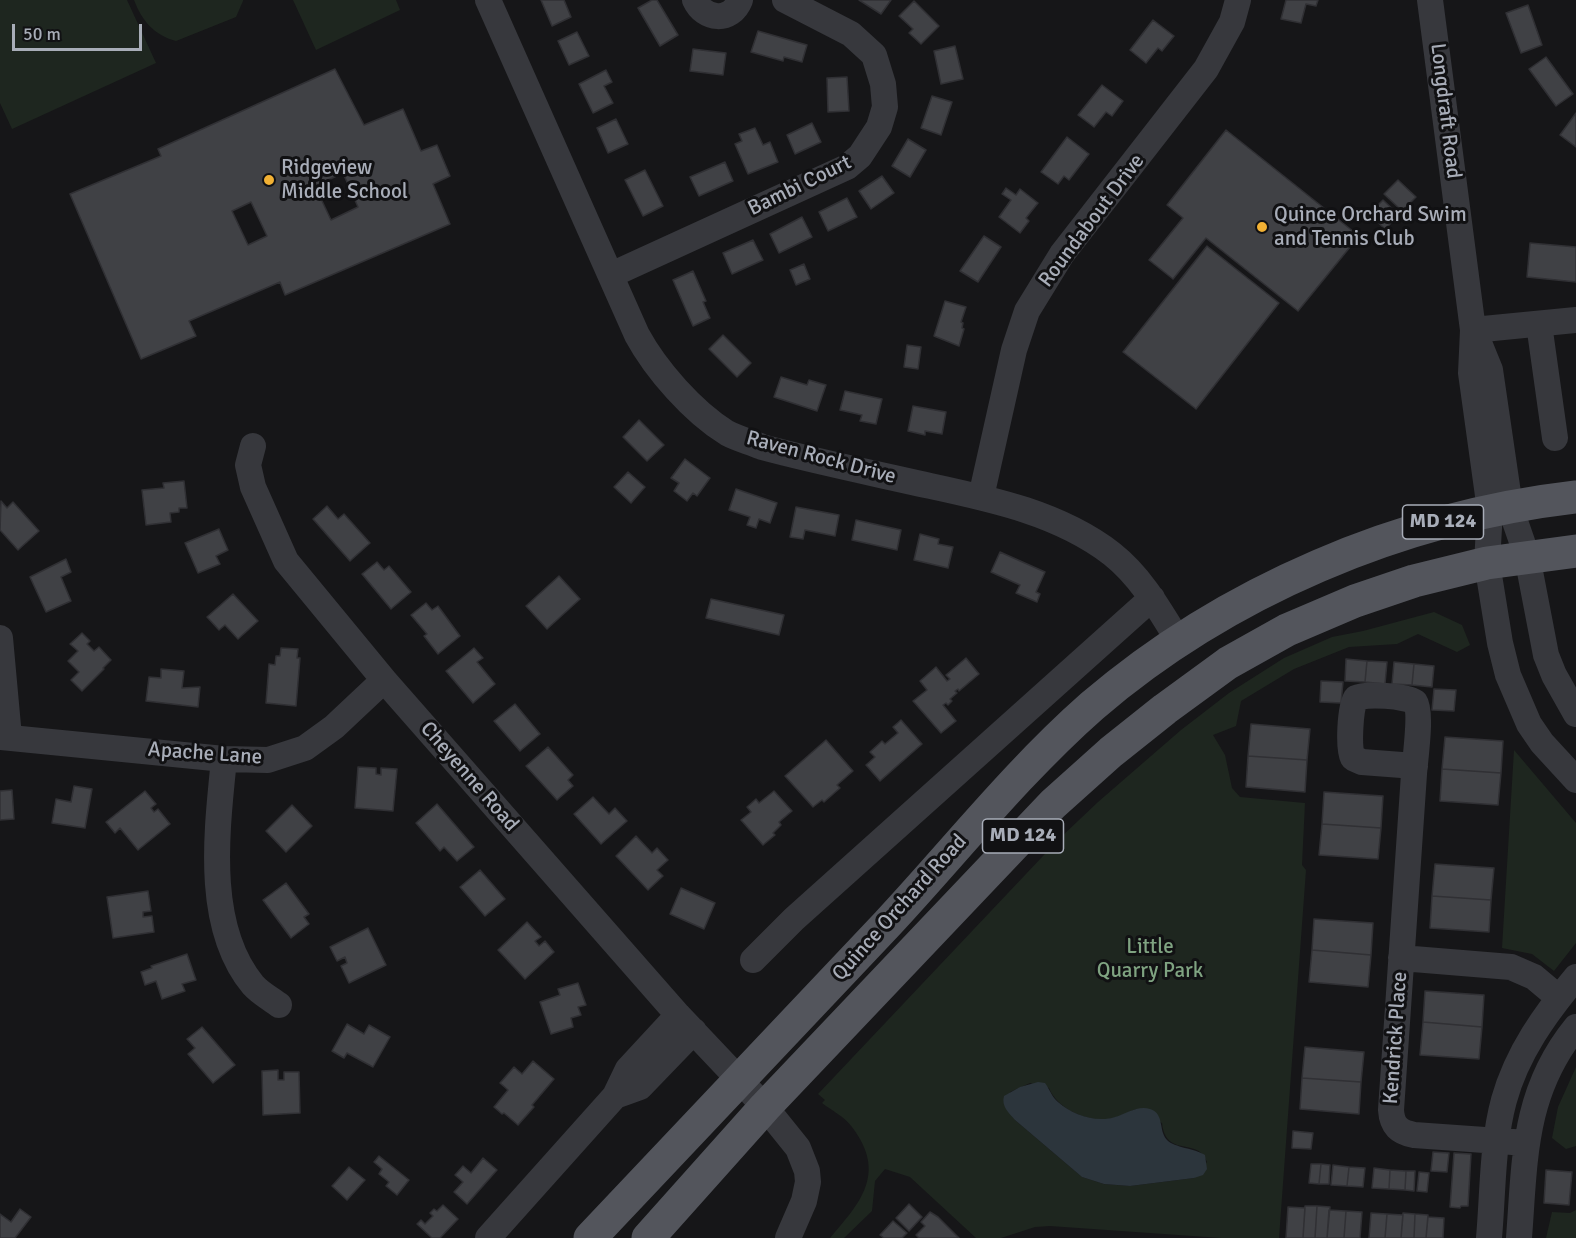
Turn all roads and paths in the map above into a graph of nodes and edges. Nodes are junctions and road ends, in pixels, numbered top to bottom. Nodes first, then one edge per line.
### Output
1 (488, 0) edge
2 (695, 0) edge
3 (740, 0) edge
4 (785, 0) edge
5 (1238, 0) edge
6 (1430, 0) edge
7 (611, 275) junction
8 (1576, 320) edge
9 (1539, 324) junction
10 (1473, 330) junction
11 (1555, 438) dead end
12 (253, 446) dead end
13 (981, 497) junction
14 (1576, 497) edge
15 (1500, 509) junction
16 (1576, 551) edge
17 (1527, 556) junction
18 (1487, 562) junction
19 (1152, 598) junction
20 (0, 638) edge
21 (1178, 640) junction
22 (384, 680) junction
23 (1576, 714) edge
24 (4, 737) edge
25 (224, 759) junction
26 (1415, 766) dead end
27 (1576, 780) edge
28 (1401, 958) junction
29 (753, 960) dead end
30 (1576, 977) edge
31 (1558, 998) junction
32 (279, 1005) dead end
33 (686, 1023) junction
34 (1576, 1027) edge
35 (740, 1080) junction
36 (765, 1107) junction
37 (1497, 1141) junction
38 (1527, 1143) junction
39 (488, 1238) edge
40 (590, 1238) edge
41 (648, 1238) edge
42 (788, 1238) edge
43 (1489, 1238) edge
44 (1519, 1238) edge

1 - 7 street, Raven Rock Drive
2 - 3 street
4 - 7 street, Bambi Court
5 - 13 street, Roundabout Drive
6 - 10 street, Longdraft Road
7 - 13 street, Raven Rock Drive
8 - 9 street
9 - 10 street
9 - 11 street
10 - 15 street, Longdraft Road
12 - 22 street, Cheyenne Road
13 - 19 street, Raven Rock Drive
14 - 15 main road, Quince Orchard Road / MD 124
15 - 17 street
15 - 18 street
15 - 21 main road, Quince Orchard Road / MD 124
16 - 17 main road, Quince Orchard Road / MD 124
17 - 18 main road, Quince Orchard Road / MD 124
17 - 23 street
18 - 27 street
18 - 36 main road, Quince Orchard Road / MD 124
19 - 21 street, Raven Rock Drive
19 - 29 street
20 - 24 street
21 - 35 main road, Quince Orchard Road / MD 124
22 - 25 street, Apache Lane
22 - 33 street, Cheyenne Road
24 - 25 street, Apache Lane
25 - 32 street
26 - 28 street, Kendrick Place
28 - 31 street, Kendrick Place
28 - 37 street, Kendrick Place
30 - 31 street
31 - 37 street
33 - 35 street, Cheyenne Road
33 - 39 street
34 - 38 street
35 - 36 street, Cheyenne Road
35 - 40 main road, Quince Orchard Road / MD 124
36 - 41 main road, Quince Orchard Road / MD 124
36 - 42 street, Cheyenne Road
37 - 38 street, Kendrick Place
37 - 43 street
38 - 44 street

